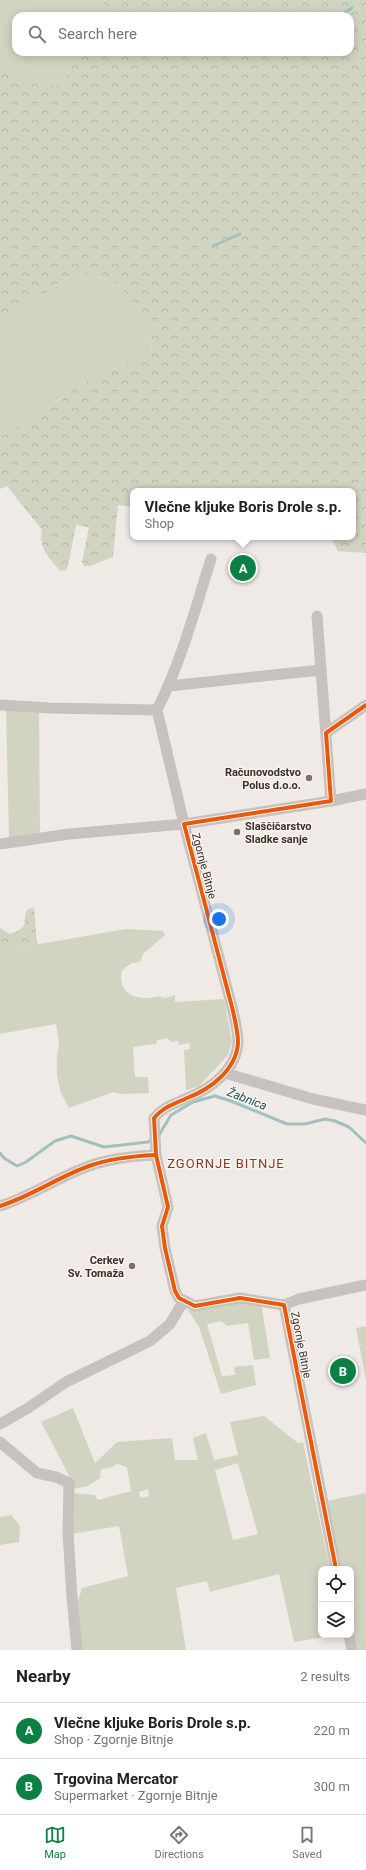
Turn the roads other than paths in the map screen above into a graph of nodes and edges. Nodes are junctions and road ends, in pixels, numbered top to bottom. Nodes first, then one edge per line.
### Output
1 (211, 559) dead end
2 (317, 616) dead end
3 (321, 670) junction
4 (169, 686) junction
5 (0, 705) edge
6 (366, 705) edge
7 (157, 710) junction
8 (326, 733) junction
9 (366, 794) edge
10 (330, 801) junction
11 (184, 824) junction
12 (0, 844) edge
13 (225, 1073) junction
14 (366, 1110) edge
15 (155, 1151) junction
16 (0, 1206) edge
17 (366, 1285) edge
18 (186, 1302) junction
19 (284, 1304) junction
20 (0, 1424) edge
21 (0, 1442) edge
22 (335, 1566) edge
23 (350, 1638) edge
24 (77, 1650) edge
25 (352, 1650) edge

1 - 4 street
2 - 3 street
3 - 4 street
3 - 8 street
4 - 7 street
5 - 7 street
6 - 8 street
7 - 11 street, Zgornje Bitnje
8 - 10 street
9 - 10 street, Zgornje Bitnje
10 - 11 street, Zgornje Bitnje
11 - 12 street, Zgornje Bitnje
11 - 13 street, Zgornje Bitnje
13 - 14 street
13 - 15 street, Zgornje Bitnje
15 - 16 street
15 - 18 street, Zgornje Bitnje
17 - 19 street, Zgornje Bitnje
18 - 19 street, Zgornje Bitnje
18 - 20 street
19 - 22 street, Zgornje Bitnje
21 - 24 street
23 - 25 street

